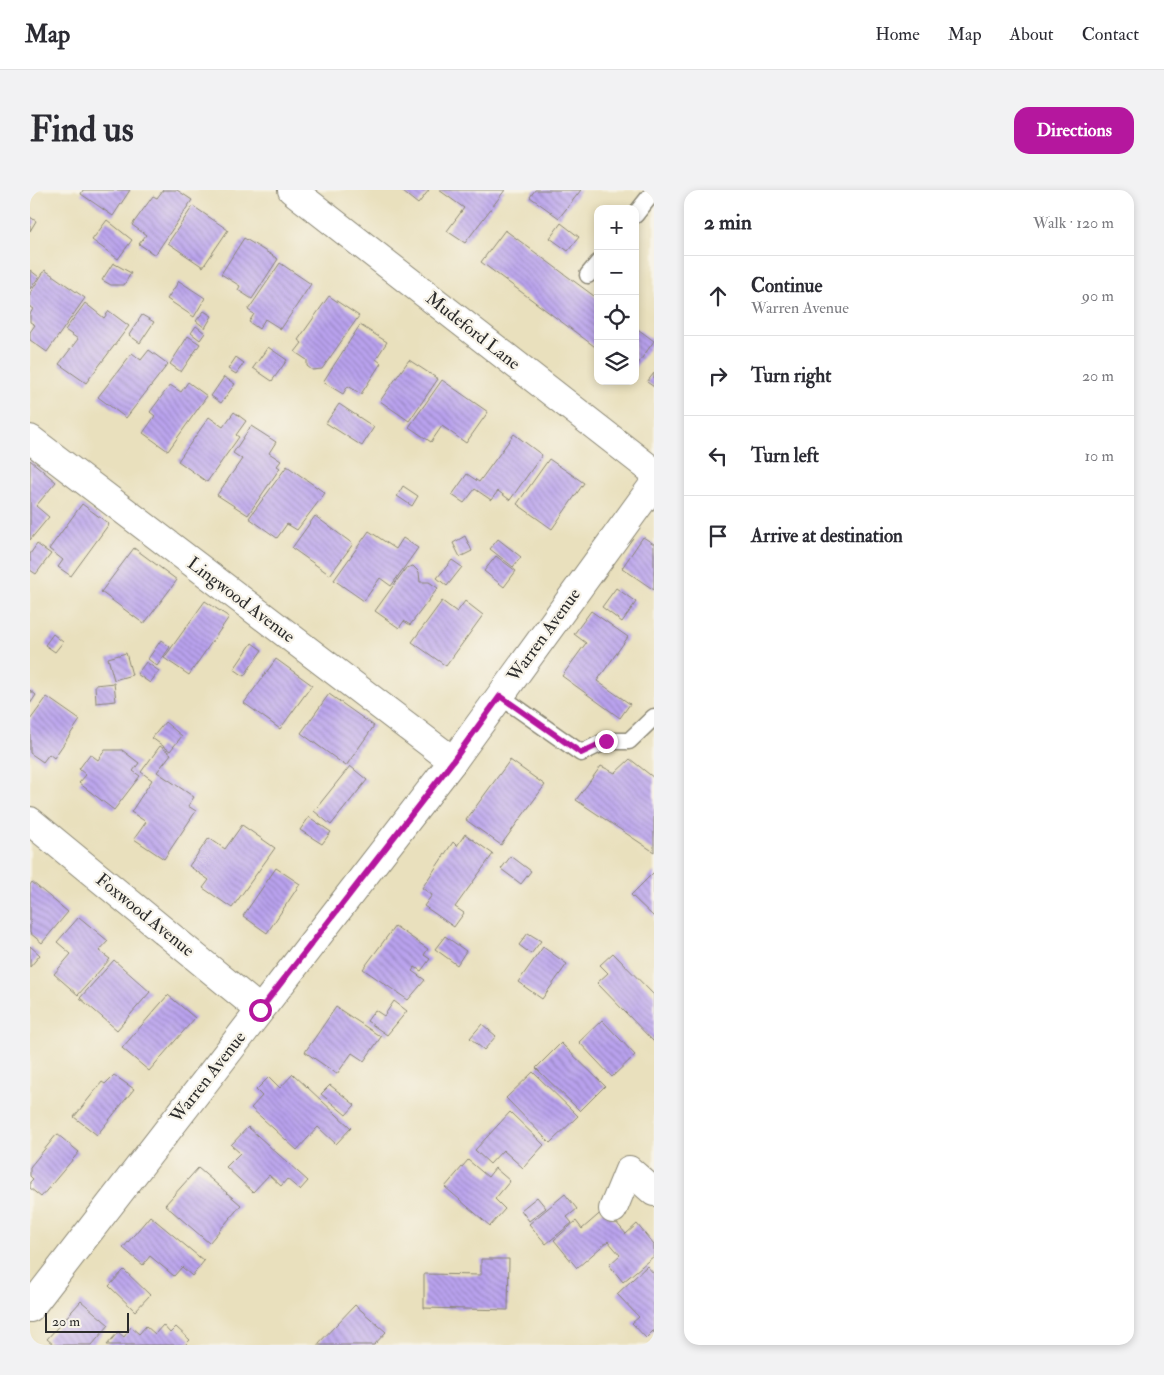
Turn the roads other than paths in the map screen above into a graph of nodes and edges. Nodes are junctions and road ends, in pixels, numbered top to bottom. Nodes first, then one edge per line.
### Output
1 (292, 190) edge
2 (654, 191) edge
3 (639, 210) edge
4 (30, 439) edge
5 (654, 472) edge
6 (654, 484) edge
7 (500, 696) junction
8 (654, 717) edge
9 (453, 761) junction
10 (30, 821) edge
11 (260, 1010) junction
12 (654, 1192) edge
13 (613, 1209) dead end
14 (30, 1308) edge

1 - 5 street, Mudeford Lane
2 - 3 lane
4 - 9 street, Lingwood Avenue
6 - 7 street, Warren Avenue
7 - 8 lane
7 - 9 street, Warren Avenue
9 - 11 street, Warren Avenue
10 - 11 street, Foxwood Avenue
11 - 14 street, Warren Avenue
12 - 13 street

